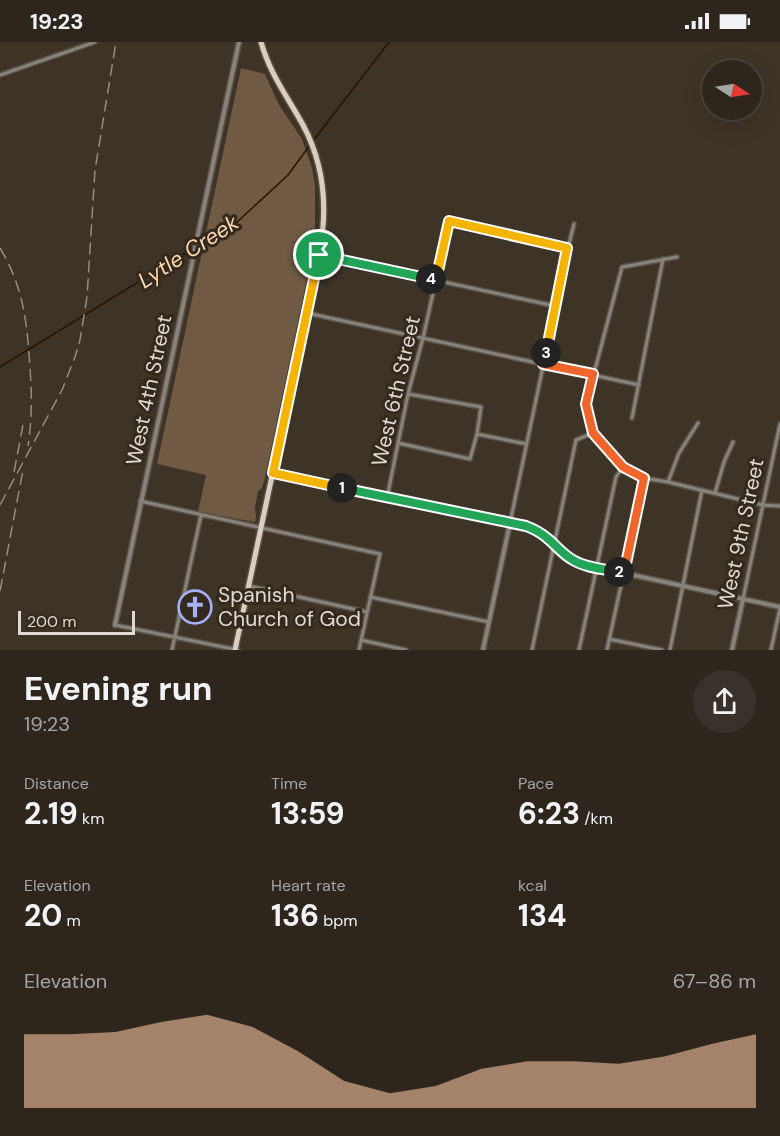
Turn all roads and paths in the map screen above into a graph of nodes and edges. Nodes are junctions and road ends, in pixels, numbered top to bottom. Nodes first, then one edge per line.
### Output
1 (94, 42) edge
2 (238, 42) edge
3 (261, 42) edge
4 (2, 74) edge
5 (574, 224) dead end
6 (567, 248) junction
7 (319, 255) junction
8 (677, 257) dead end
9 (663, 260) junction
10 (436, 280) junction
11 (555, 306) junction
12 (307, 313) junction
13 (423, 338) junction
14 (543, 364) junction
15 (593, 374) junction
16 (639, 385) junction
17 (408, 394) junction
18 (632, 418) dead end
19 (698, 423) dead end
20 (780, 424) edge
21 (593, 433) junction
22 (477, 434) junction
23 (733, 442) dead end
24 (398, 443) junction
25 (526, 444) junction
26 (623, 467) junction
27 (273, 473) junction
28 (644, 478) junction
29 (668, 482) junction
30 (702, 490) junction
31 (715, 493) junction
32 (387, 498) junction
33 (140, 501) junction
34 (763, 505) junction
35 (780, 506) edge
36 (201, 515) junction
37 (510, 523) junction
38 (261, 528) junction
39 (554, 544) junction
40 (596, 567) junction
41 (624, 573) junction
42 (249, 586) junction
43 (684, 586) junction
44 (370, 597) junction
45 (743, 599) junction
46 (780, 608) edge
47 (367, 612) junction
48 (489, 622) junction
49 (115, 625) joint
50 (175, 637) junction
51 (609, 639) junction
52 (361, 640) junction
53 (172, 650) edge
54 (236, 650) edge
55 (359, 650) edge
56 (406, 650) edge
57 (483, 650) edge
58 (532, 650) edge
59 (579, 650) edge
60 (607, 650) edge
61 (662, 650) edge
62 (670, 650) edge
63 (732, 650) edge
64 (771, 650) edge

1 - 4 street
2 - 33 street, West 4th Street
3 - 7 main road
5 - 6 street
6 - 10 street, West 6th Street
6 - 11 street
7 - 10 street
7 - 12 main road
8 - 9 street
9 - 15 street
9 - 16 street
10 - 11 street
10 - 13 street, West 6th Street
11 - 14 street
12 - 13 street
12 - 27 main road
13 - 14 street
13 - 17 street, West 6th Street
14 - 15 street
14 - 25 street
15 - 16 street
15 - 21 street
16 - 18 street
17 - 22 street
17 - 24 street, West 6th Street
19 - 29 street
20 - 34 street, West 9th Street
21 - 26 street
21 - 39 street
22 - 24 street
22 - 25 street
23 - 31 street
24 - 32 street, West 6th Street
25 - 37 street
26 - 28 street
26 - 40 street
27 - 32 street
27 - 38 main road
28 - 29 street
28 - 41 street
29 - 30 street
30 - 31 street
30 - 43 street
31 - 34 street
32 - 37 street
33 - 36 street
33 - 49 street, West 4th Street
34 - 35 street
34 - 45 street, West 9th Street
36 - 38 street
36 - 50 street
37 - 39 street
37 - 48 street
38 - 42 main road
38 - 44 street
39 - 40 street
39 - 58 street
40 - 41 street
40 - 59 street
41 - 43 street
41 - 51 street
42 - 47 street
42 - 54 main road
43 - 45 street
43 - 62 street
44 - 47 street
44 - 48 street
45 - 46 street
45 - 63 street, West 9th Street
46 - 64 street
47 - 52 street
48 - 57 street
49 - 50 street
50 - 53 street
50 - 54 street
51 - 60 street
51 - 61 street
52 - 55 street
52 - 56 street

